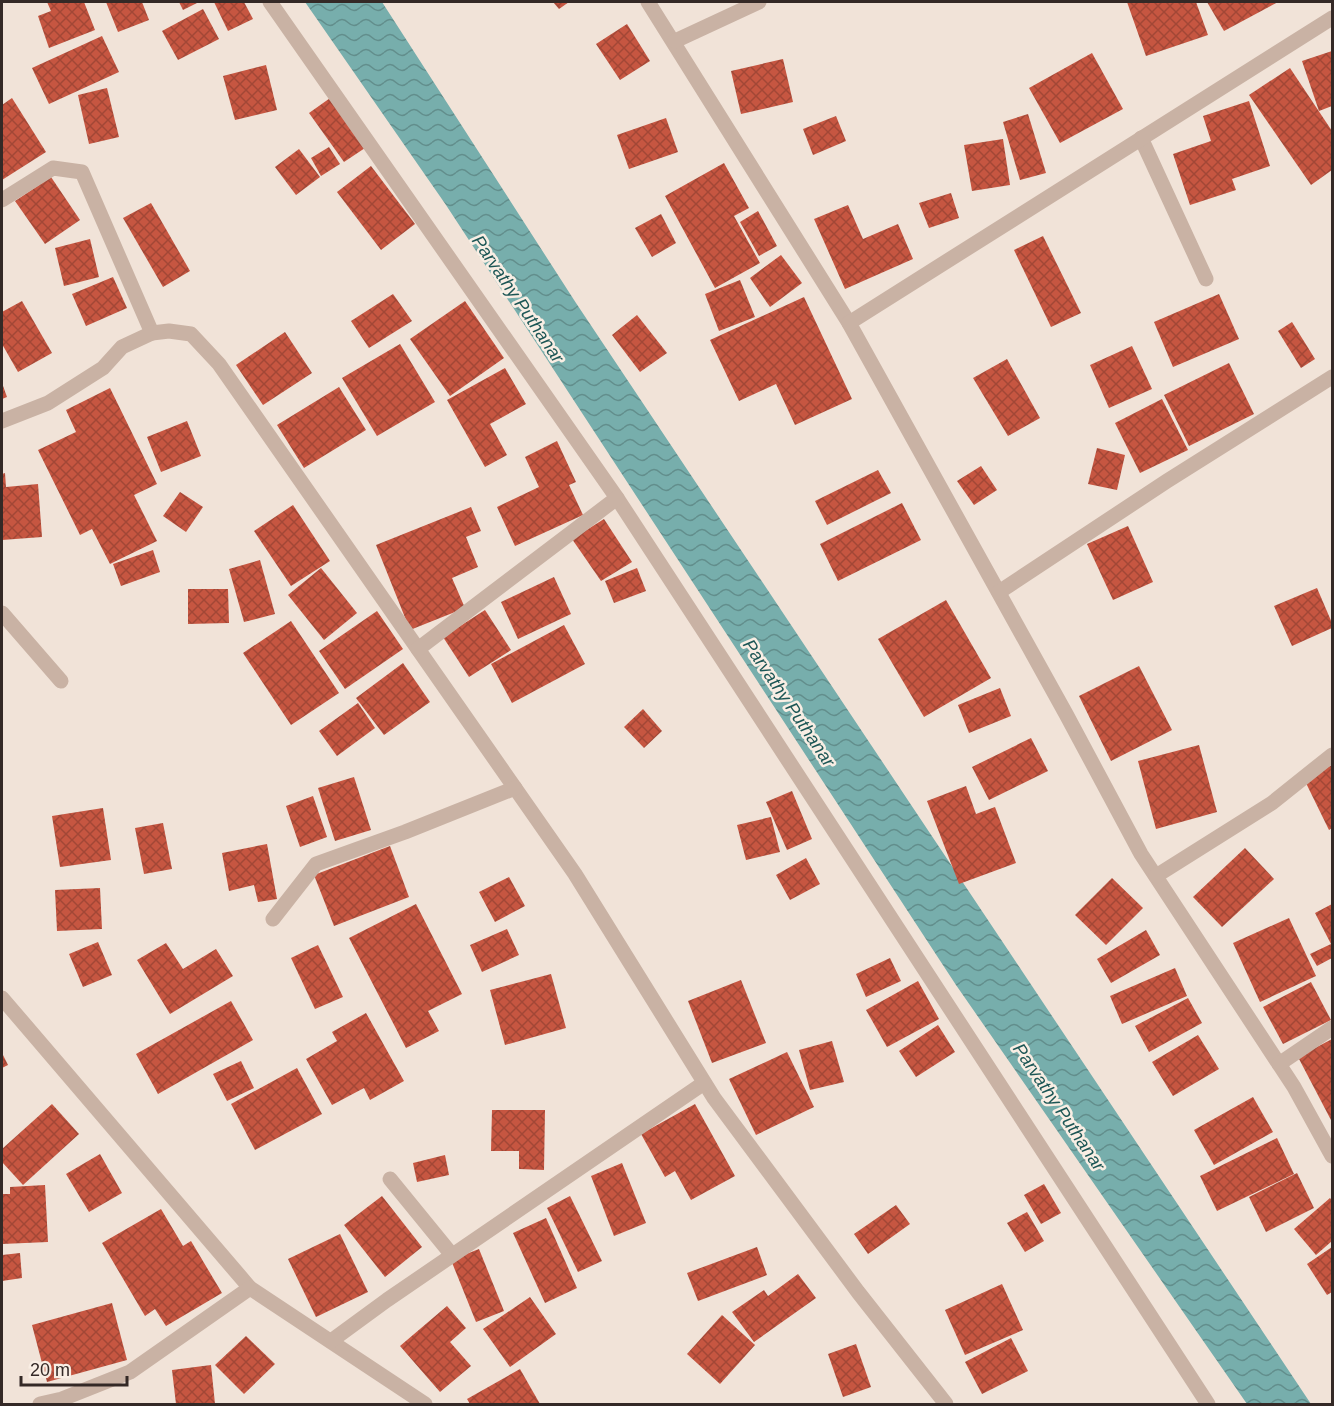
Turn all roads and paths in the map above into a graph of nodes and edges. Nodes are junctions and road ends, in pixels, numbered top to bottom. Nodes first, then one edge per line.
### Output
1 (270, 2) edge
2 (648, 2) edge
3 (759, 2) edge
4 (1332, 18) edge
5 (675, 41) junction
6 (1141, 138) junction
7 (2, 200) edge
8 (1206, 279) dead end
9 (849, 323) junction
10 (152, 333) junction
11 (1332, 377) edge
12 (2, 421) edge
13 (617, 498) junction
14 (999, 592) junction
15 (2, 613) edge
16 (418, 649) junction
17 (61, 681) dead end
18 (1332, 755) edge
19 (515, 788) junction
20 (1156, 876) junction
21 (273, 919) dead end
22 (2, 998) edge
23 (1332, 1028) edge
24 (1279, 1064) junction
25 (704, 1083) junction
26 (1332, 1156) edge
27 (390, 1179) dead end
28 (452, 1255) junction
29 (250, 1288) junction
30 (331, 1341) junction
31 (40, 1404) edge
32 (425, 1404) edge
33 (946, 1404) edge
34 (1208, 1404) edge

1 - 13 street
2 - 5 street
3 - 5 street
4 - 6 street
5 - 9 street
6 - 8 street
6 - 9 street
7 - 10 street
9 - 14 street
10 - 12 street
10 - 16 street
11 - 14 street
13 - 16 street
13 - 34 street
14 - 20 street
15 - 17 street
16 - 19 street
18 - 20 street
19 - 21 street
19 - 25 street
20 - 24 street
22 - 29 street
23 - 24 street
24 - 26 street
25 - 28 street
25 - 33 street
27 - 28 street
28 - 30 street
29 - 30 street
29 - 31 street
30 - 32 street

